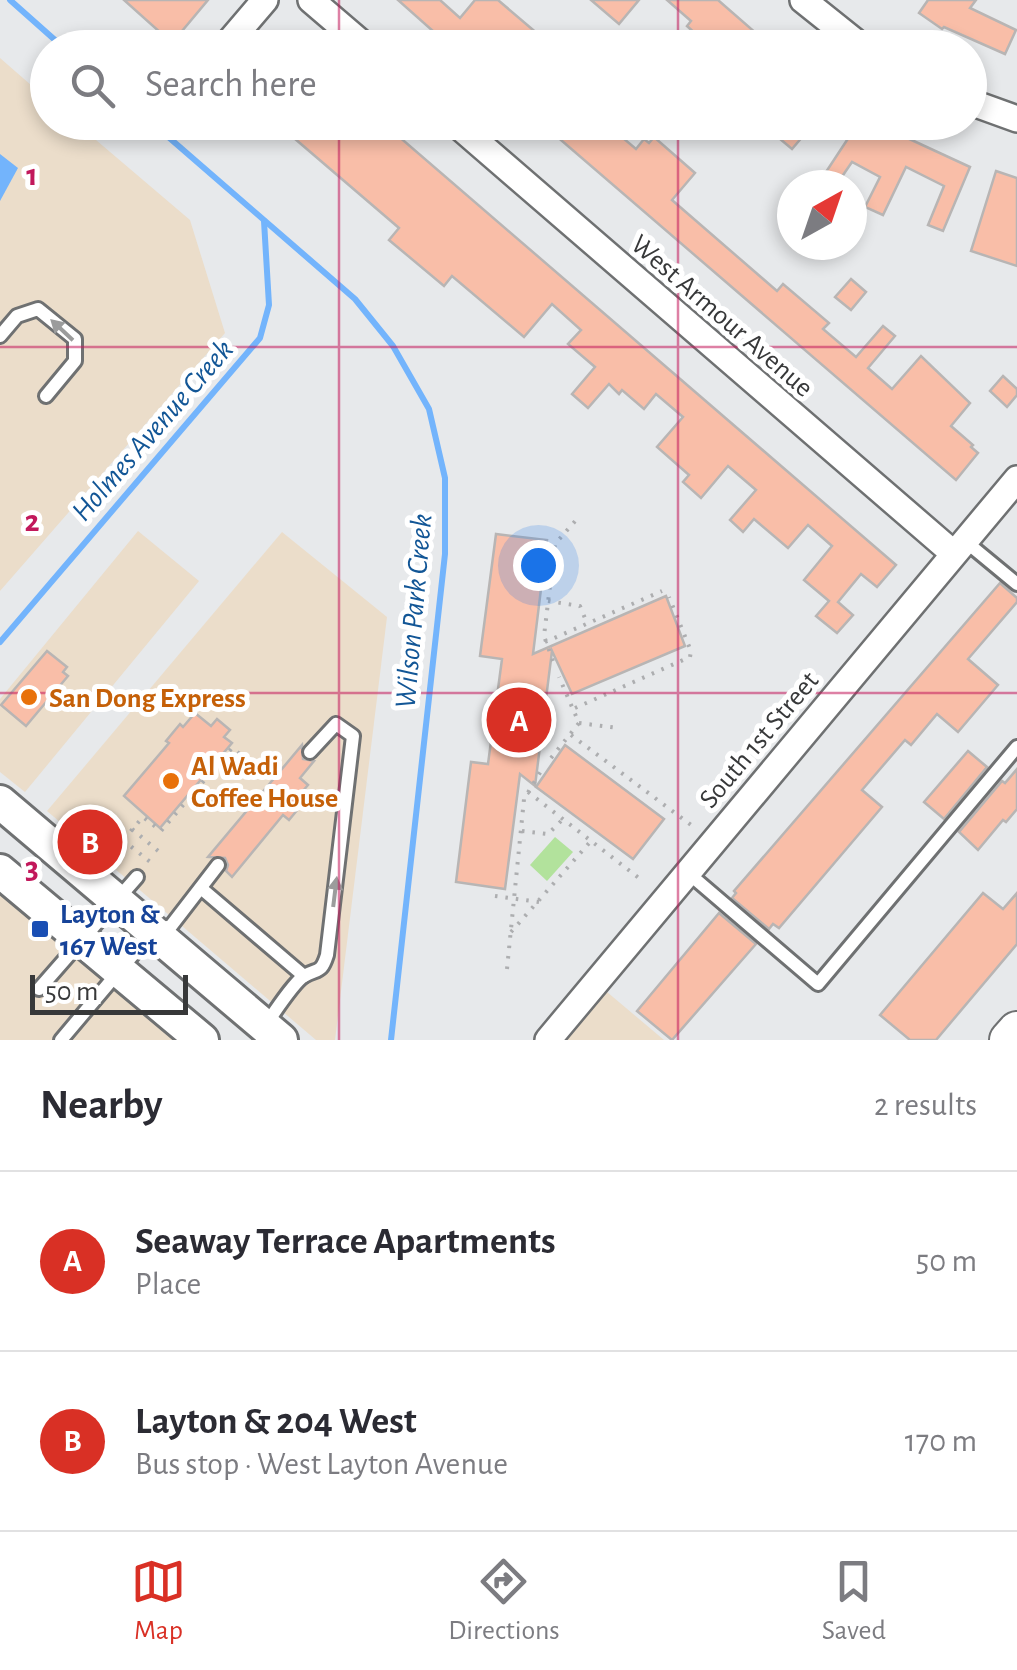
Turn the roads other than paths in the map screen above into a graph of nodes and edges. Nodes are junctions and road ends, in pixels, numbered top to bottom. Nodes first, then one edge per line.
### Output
1 (265, 0) edge
2 (312, 0) edge
3 (803, 0) edge
4 (239, 30) edge
5 (346, 30) edge
6 (840, 30) edge
7 (987, 108) edge
8 (1017, 119) edge
9 (475, 140) edge
10 (0, 336) edge
11 (46, 396) dead end
12 (1017, 479) edge
13 (959, 547) junction
14 (1017, 584) edge
15 (1017, 746) edge
16 (310, 752) dead end
17 (0, 802) edge
18 (218, 865) dead end
19 (0, 870) edge
20 (687, 872) junction
21 (202, 888) junction
22 (128, 889) junction
23 (152, 931) junction
24 (84, 941) junction
25 (119, 970) junction
26 (304, 976) junction
27 (39, 990) dead end
28 (1017, 1031) edge
29 (272, 1033) edge
30 (61, 1040) edge
31 (202, 1040) edge
32 (548, 1040) edge
33 (1009, 1040) edge

1 - 4 street
2 - 5 street
3 - 6 street
7 - 8 street
9 - 13 street, West Armour Avenue
11 -> 10 lane
12 - 13 street, South 1st Street
13 - 14 lane
13 - 20 street, South 1st Street
15 - 20 lane
26 -> 16 lane
17 - 22 main road
18 - 21 lane
19 - 24 main road
20 - 32 street, South 1st Street
21 - 23 lane
21 - 26 lane
22 - 23 main road
22 - 24 lane
23 - 25 lane
23 - 29 main road
24 - 25 main road
24 - 27 lane
25 - 30 lane
25 - 31 main road
26 - 29 lane
28 - 33 main road

